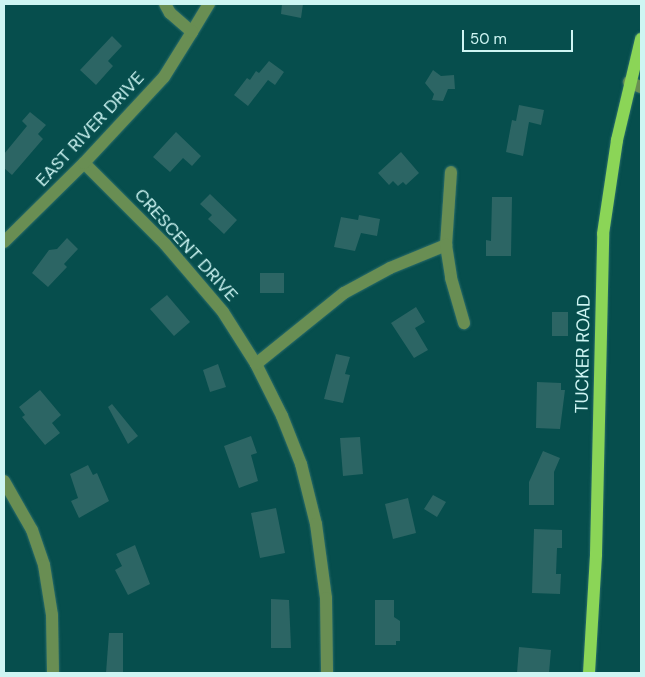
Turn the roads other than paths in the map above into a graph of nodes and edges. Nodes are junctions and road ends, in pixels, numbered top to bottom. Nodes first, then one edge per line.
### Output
1 (165, 4) edge
2 (209, 4) edge
3 (192, 32) junction
4 (641, 39) edge
5 (635, 85) edge
6 (84, 163) junction
7 (451, 172) dead end
8 (4, 242) edge
9 (446, 245) junction
10 (464, 323) dead end
11 (256, 364) junction
12 (4, 481) edge
13 (53, 673) edge
14 (327, 673) edge
15 (589, 673) edge

1 - 3 street
2 - 3 street, EAST RIVER DRIVE
3 - 6 street, EAST RIVER DRIVE
4 - 5 main road, TUCKER ROAD
5 - 15 main road, TUCKER ROAD
6 - 8 street, EAST RIVER DRIVE
6 - 11 street, CRESCENT DRIVE
7 - 9 street
9 - 10 street
9 - 11 street
11 - 14 street, CRESCENT DRIVE
12 - 13 street

